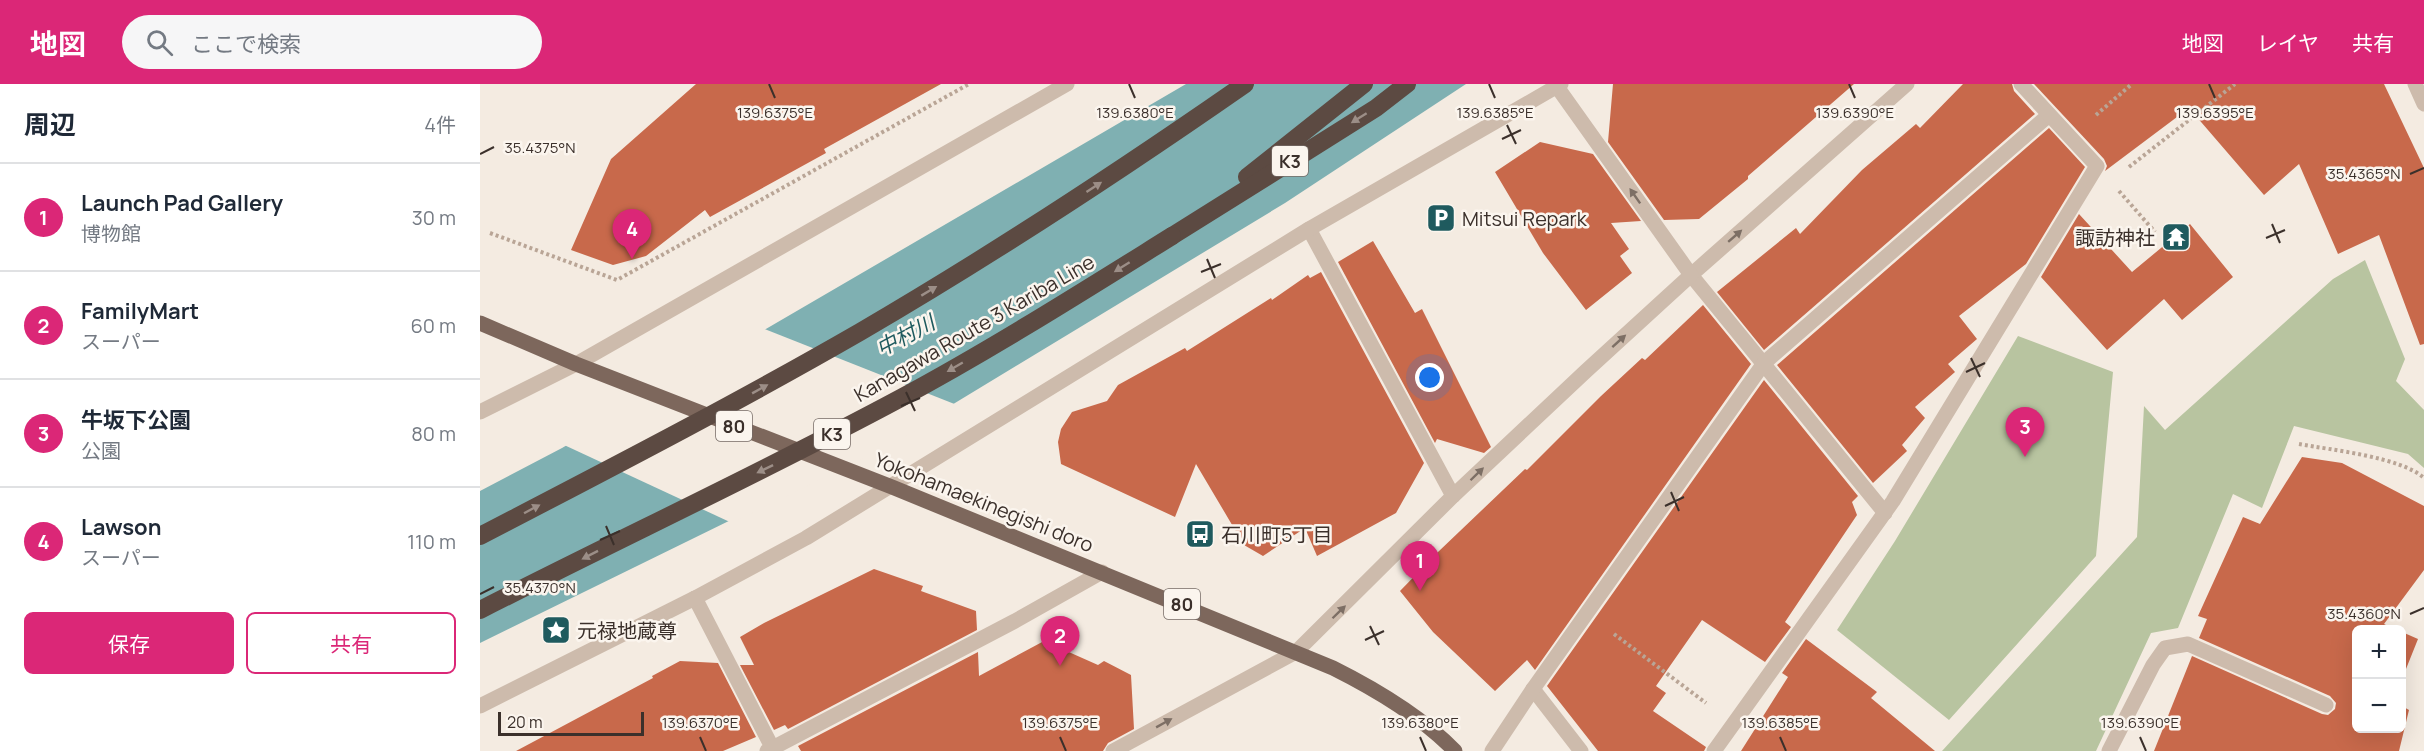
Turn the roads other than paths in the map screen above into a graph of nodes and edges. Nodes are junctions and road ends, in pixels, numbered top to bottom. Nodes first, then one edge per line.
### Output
1 (1066, 84) edge
2 (1245, 84) edge
3 (1364, 84) edge
4 (1407, 84) edge
5 (1907, 84) edge
6 (2021, 84) edge
7 (2415, 84) edge
8 (1558, 85) edge
9 (2424, 104) edge
10 (2049, 115) junction
11 (1309, 229) junction
12 (1172, 236) junction
13 (1691, 275) junction
14 (480, 323) edge
15 (1764, 363) junction
16 (576, 364) junction
17 (480, 412) edge
18 (892, 487) junction
19 (1453, 496) junction
20 (1885, 513) junction
21 (480, 536) edge
22 (1102, 573) junction
23 (695, 598) junction
24 (480, 610) edge
25 (1296, 652) junction
26 (1533, 689) junction
27 (2326, 705) dead end
28 (480, 706) edge
29 (771, 750) edge
30 (1113, 751) edge
31 (1455, 751) edge
32 (1492, 751) edge
33 (1581, 751) edge
34 (1714, 751) edge
35 (2109, 751) edge

1 - 16 street
21 -> 2 highway, bridge
3 - 12 highway
4 -> 12 highway, Kanagawa Route 3 Kariba Line / K3
13 -> 5 street
6 - 10 street
7 - 9 street
8 - 11 street
13 -> 8 street
10 - 15 street
10 - 20 street
11 - 18 street
11 - 19 street
12 -> 24 highway, Kanagawa Route 3 Kariba Line / K3, bridge
13 - 15 street
19 -> 13 street
14 - 16 main road, Yokohamaekinegishi doro / 80
15 - 20 street
15 - 26 street
16 - 17 street
16 - 18 main road, Yokohamaekinegishi doro / 80, bridge
18 - 22 main road, Yokohamaekinegishi doro / 80
18 - 23 street
25 -> 19 street
20 - 34 street
22 - 25 main road, Yokohamaekinegishi doro / 80
22 - 29 street
23 - 28 street
23 - 29 street
30 -> 25 street
25 - 31 main road, Yokohamaekinegishi doro / 80
26 - 32 street
26 - 33 street
27 - 35 street

